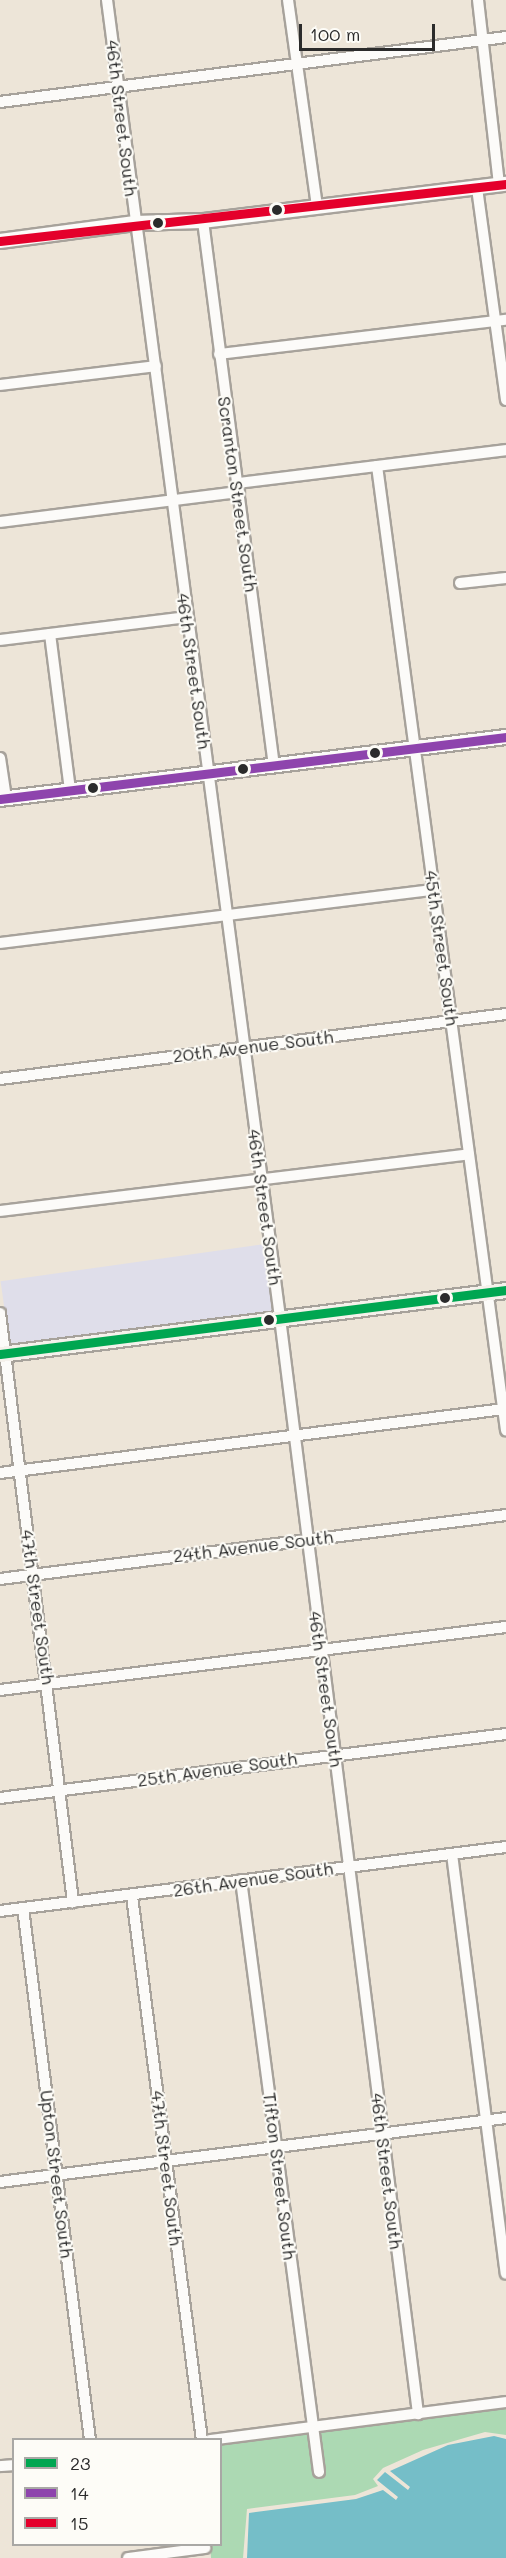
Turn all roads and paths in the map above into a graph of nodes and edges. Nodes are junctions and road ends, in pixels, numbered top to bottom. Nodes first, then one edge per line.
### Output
1 (106, 0) edge
2 (288, 0) edge
3 (478, 0) edge
4 (506, 37) edge
5 (482, 39) junction
6 (296, 62) junction
7 (117, 85) junction
8 (0, 102) edge
9 (502, 184) edge
10 (477, 188) junction
11 (317, 207) junction
12 (203, 221) junction
13 (135, 223) junction
14 (0, 241) edge
15 (501, 320) edge
16 (219, 354) junction
17 (156, 366) junction
18 (0, 385) edge
19 (506, 400) edge
20 (506, 450) edge
21 (377, 466) junction
22 (238, 487) junction
23 (170, 500) junction
24 (0, 522) edge
25 (506, 578) edge
26 (460, 583) dead end
27 (187, 617) junction
28 (50, 634) junction
29 (0, 640) edge
30 (506, 737) edge
31 (417, 749) junction
32 (0, 758) edge
33 (274, 766) junction
34 (208, 774) junction
35 (70, 790) junction
36 (3, 798) edge
37 (434, 890) junction
38 (227, 914) junction
39 (0, 943) edge
40 (506, 1014) edge
41 (452, 1021) junction
42 (244, 1047) junction
43 (0, 1079) edge
44 (469, 1154) junction
45 (261, 1179) junction
46 (0, 1211) edge
47 (506, 1290) edge
48 (487, 1292) junction
49 (0, 1313) edge
50 (280, 1318) junction
51 (3, 1354) edge
52 (504, 1409) junction
53 (506, 1430) edge
54 (294, 1436) junction
55 (20, 1471) junction
56 (0, 1473) edge
57 (506, 1515) edge
58 (307, 1539) junction
59 (34, 1575) junction
60 (0, 1579) edge
61 (506, 1627) edge
62 (320, 1649) junction
63 (48, 1684) junction
64 (0, 1690) edge
65 (506, 1734) edge
66 (334, 1753) junction
67 (61, 1790) junction
68 (0, 1798) edge
69 (506, 1847) edge
70 (452, 1854) junction
71 (349, 1866) junction
72 (241, 1880) junction
73 (132, 1896) junction
74 (73, 1902) junction
75 (23, 1908) junction
76 (0, 1911) edge
77 (506, 2118) edge
78 (486, 2121) junction
79 (381, 2133) junction
80 (276, 2147) junction
81 (167, 2162) junction
82 (58, 2175) junction
83 (0, 2182) edge
84 (506, 2274) edge
85 (506, 2402) edge
86 (418, 2414) junction
87 (313, 2426) junction
88 (90, 2438) edge
89 (202, 2438) edge
90 (218, 2438) edge
91 (319, 2472) dead end
92 (206, 2550) edge
93 (128, 2558) edge

1 - 7 street, 46th Street South
2 - 6 street
3 - 5 street
4 - 5 street
5 - 6 street
5 - 9 street
6 - 7 street
6 - 11 street
7 - 8 street
7 - 13 street, 46th Street South
9 - 10 street
10 - 11 street
10 - 15 street
11 - 12 street
12 - 13 street
12 - 16 street, Scranton Street South
13 - 14 street
13 - 17 street, 46th Street South
15 - 16 street
15 - 19 street
16 - 22 street, Scranton Street South
17 - 18 street
17 - 23 street, 46th Street South
20 - 21 street
21 - 22 street
21 - 31 street, 45th Street South
22 - 23 street
22 - 33 street, Scranton Street South
23 - 24 street
23 - 27 street, 46th Street South
25 - 26 street
27 - 28 street
27 - 34 street, 46th Street South
28 - 29 street
28 - 35 street
30 - 31 street
31 - 33 street
31 - 37 street, 45th Street South
32 - 36 street
33 - 34 street
34 - 35 street
34 - 38 street, 46th Street South
35 - 36 street
37 - 38 street
37 - 41 street, 45th Street South
38 - 39 street
38 - 42 street, 46th Street South
40 - 41 street, 20th Avenue South
41 - 42 street, 20th Avenue South
41 - 44 street, 45th Street South
42 - 43 street, 20th Avenue South
42 - 45 street, 46th Street South
44 - 45 street
44 - 48 street, 45th Street South
45 - 46 street
45 - 50 street, 46th Street South
47 - 48 main road
48 - 50 main road
48 - 52 street, 45th Street South
49 - 51 street, 47th Street South
50 - 51 main road
50 - 54 street, 46th Street South
51 - 55 street, 47th Street South
52 - 53 street, 45th Street South
52 - 54 street
54 - 55 street
54 - 58 street, 46th Street South
55 - 56 street
55 - 59 street, 47th Street South
57 - 58 street, 24th Avenue South
58 - 59 street, 24th Avenue South
58 - 62 street, 46th Street South
59 - 60 street, 24th Avenue South
59 - 63 street, 47th Street South
61 - 62 street
62 - 63 street
62 - 66 street, 46th Street South
63 - 64 street
63 - 67 street, 47th Street South
65 - 66 street, 25th Avenue South
66 - 67 street, 25th Avenue South
66 - 71 street, 46th Street South
67 - 68 street, 25th Avenue South
67 - 74 street, 47th Street South
69 - 70 street, 26th Avenue South
70 - 71 street, 26th Avenue South
70 - 78 street
71 - 72 street, 26th Avenue South
71 - 79 street, 46th Street South
72 - 73 street, 26th Avenue South
72 - 80 street, Tifton Street South
73 - 74 street, 26th Avenue South
73 - 81 street, 47th Street South
74 - 75 street, 26th Avenue South
75 - 76 street, 26th Avenue South
75 - 82 street, Upton Street South
77 - 78 street
78 - 79 street
78 - 84 street
79 - 80 street
79 - 86 street, 46th Street South
80 - 81 street
80 - 87 street, Tifton Street South
81 - 82 street
81 - 89 street, 47th Street South
82 - 83 street
82 - 88 street, Upton Street South
85 - 86 street
86 - 87 street
87 - 90 street
87 - 91 street, Tifton Street South
92 - 93 street

